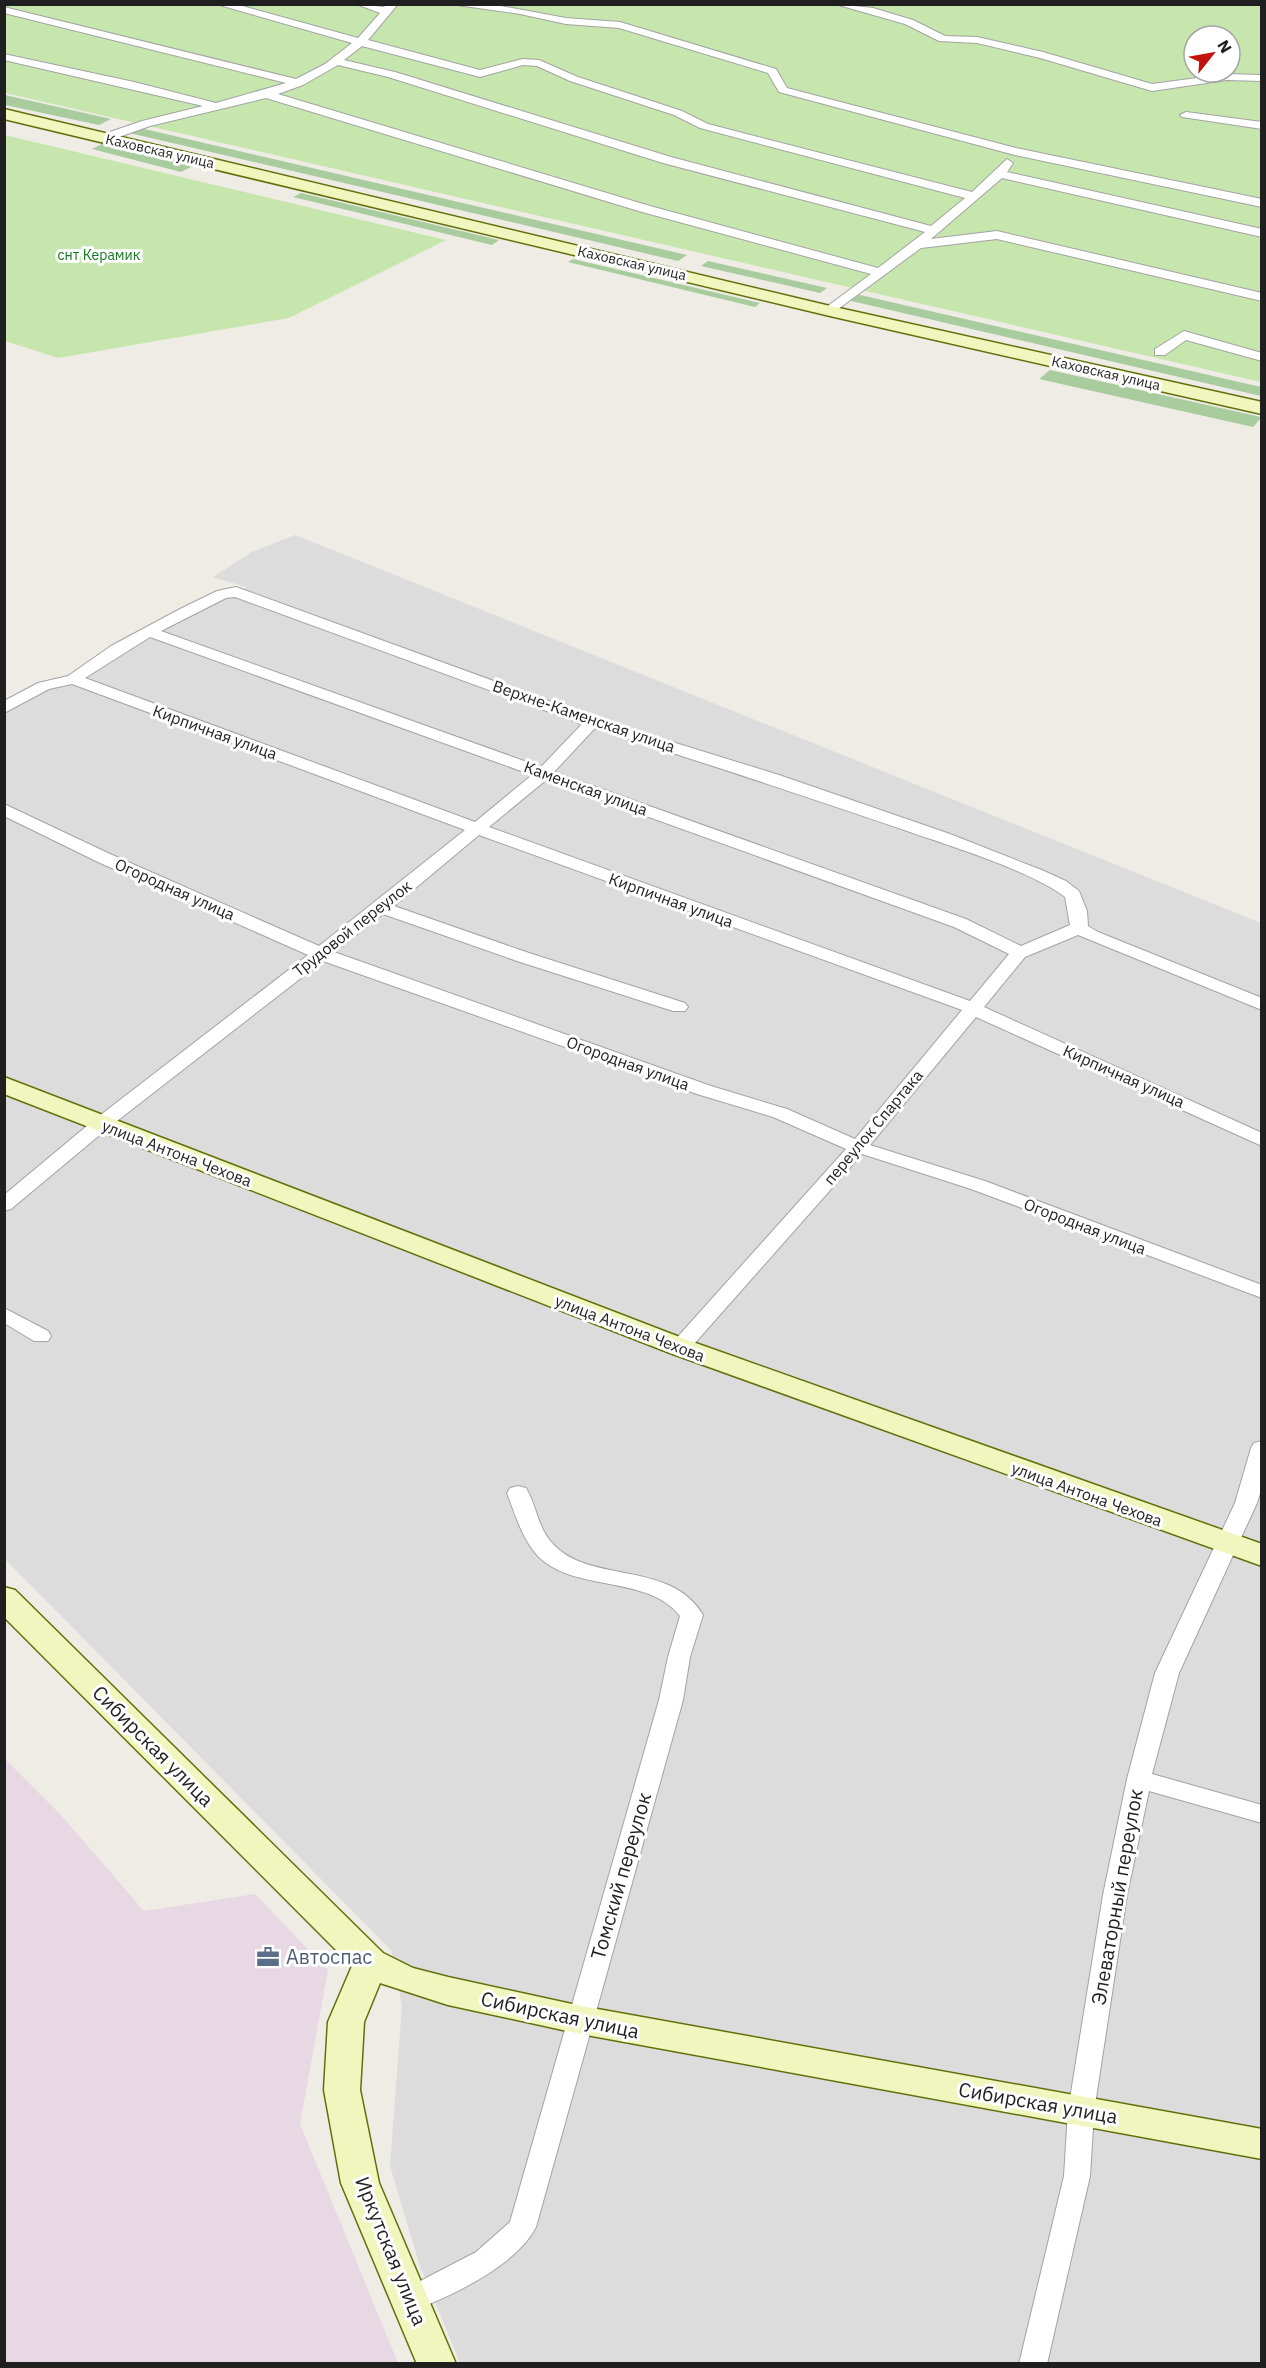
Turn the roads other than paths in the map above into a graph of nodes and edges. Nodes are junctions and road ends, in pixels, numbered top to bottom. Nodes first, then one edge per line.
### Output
1 (221, 4) edge
2 (361, 4) edge
3 (455, 4) edge
4 (840, 4) edge
5 (391, 8) edge
6 (4, 10) edge
7 (362, 42) junction
8 (4, 57) edge
9 (339, 62) junction
10 (1262, 78) edge
11 (299, 83) junction
12 (269, 95) junction
13 (217, 108) junction
14 (4, 114) edge
15 (1186, 115) dead end
16 (1262, 126) edge
17 (105, 138) junction
18 (1015, 151) junction
19 (1000, 174) junction
20 (974, 196) junction
21 (1262, 204) edge
22 (931, 231) junction
23 (1262, 233) edge
24 (917, 245) junction
25 (878, 272) junction
26 (1262, 297) edge
27 (830, 310) junction
28 (1160, 352) dead end
29 (1262, 357) edge
30 (1262, 408) edge
31 (149, 632) junction
32 (73, 679) junction
33 (4, 708) edge
34 (592, 722) junction
35 (544, 773) junction
36 (4, 809) edge
37 (477, 829) junction
38 (381, 907) junction
39 (1079, 928) junction
40 (319, 953) junction
41 (1019, 953) junction
42 (1262, 1005) edge
43 (679, 1007) dead end
44 (972, 1008) junction
45 (4, 1085) edge
46 (102, 1124) junction
47 (1262, 1140) edge
48 (858, 1147) junction
49 (4, 1205) edge
50 (1262, 1292) edge
51 (4, 1314) edge
52 (41, 1336) dead end
53 (680, 1347) junction
54 (1262, 1448) edge
55 (518, 1493) dead end
56 (1225, 1543) junction
57 (1262, 1556) edge
58 (4, 1598) edge
59 (1139, 1779) junction
60 (1262, 1814) edge
61 (370, 1962) junction
62 (581, 2020) junction
63 (1081, 2111) junction
64 (1262, 2144) edge
65 (411, 2299) junction
66 (437, 2364) edge
67 (1033, 2364) edge

1 - 7 street
2 - 5 street
3 - 18 street
4 - 10 street
5 - 7 street
6 - 11 street
7 - 9 street
7 - 20 street
8 - 13 street
9 - 11 street
9 - 22 street
11 - 12 street
12 - 13 street
12 - 25 street
13 - 17 street
14 - 17 street, Каховская улица
15 - 16 street
17 - 27 street, Каховская улица
18 - 19 street
18 - 21 street
19 - 20 street
19 - 23 street
20 - 22 street
22 - 24 street
24 - 25 street
24 - 26 street
25 - 27 street
27 - 30 street, Каховская улица
28 - 29 street
31 - 32 street, Верхне-Каменская улица
31 - 34 street, Верхне-Каменская улица
31 - 35 street, Каменская улица
32 - 33 street, Верхне-Каменская улица
32 - 37 street, Кирпичная улица
34 - 35 street, Трудовой переулок
34 - 39 street, Верхне-Каменская улица
35 - 37 street, Трудовой переулок
35 - 41 street, Каменская улица
36 - 40 street, Огородная улица
37 - 38 street, Трудовой переулок
37 - 44 street, Кирпичная улица
38 - 40 street, Трудовой переулок
38 - 43 street
39 - 41 street, переулок Спартака
39 - 42 street
40 - 46 street, Трудовой переулок
40 - 48 street, Огородная улица
41 - 44 street, переулок Спартака
44 - 47 street, Кирпичная улица
44 - 48 street, переулок Спартака
45 - 46 street, улица Антона Чехова
46 - 49 street, Трудовой переулок
46 - 53 street, улица Антона Чехова
48 - 50 street, Огородная улица
48 - 53 street, переулок Спартака
51 - 52 street
53 - 56 street, улица Антона Чехова
54 - 56 street, Элеваторный переулок
55 - 62 street, Томский переулок
56 - 57 street, улица Антона Чехова
56 - 59 street, Элеваторный переулок
58 - 61 street, Сибирская улица
59 - 60 street
59 - 63 street, Элеваторный переулок
61 - 62 street, Сибирская улица
61 - 65 street, Иркутская улица
62 - 63 street, Сибирская улица
62 - 65 street, Томский переулок
63 - 64 street, Сибирская улица
63 - 67 street, Элеваторный переулок
65 - 66 street, Иркутская улица

